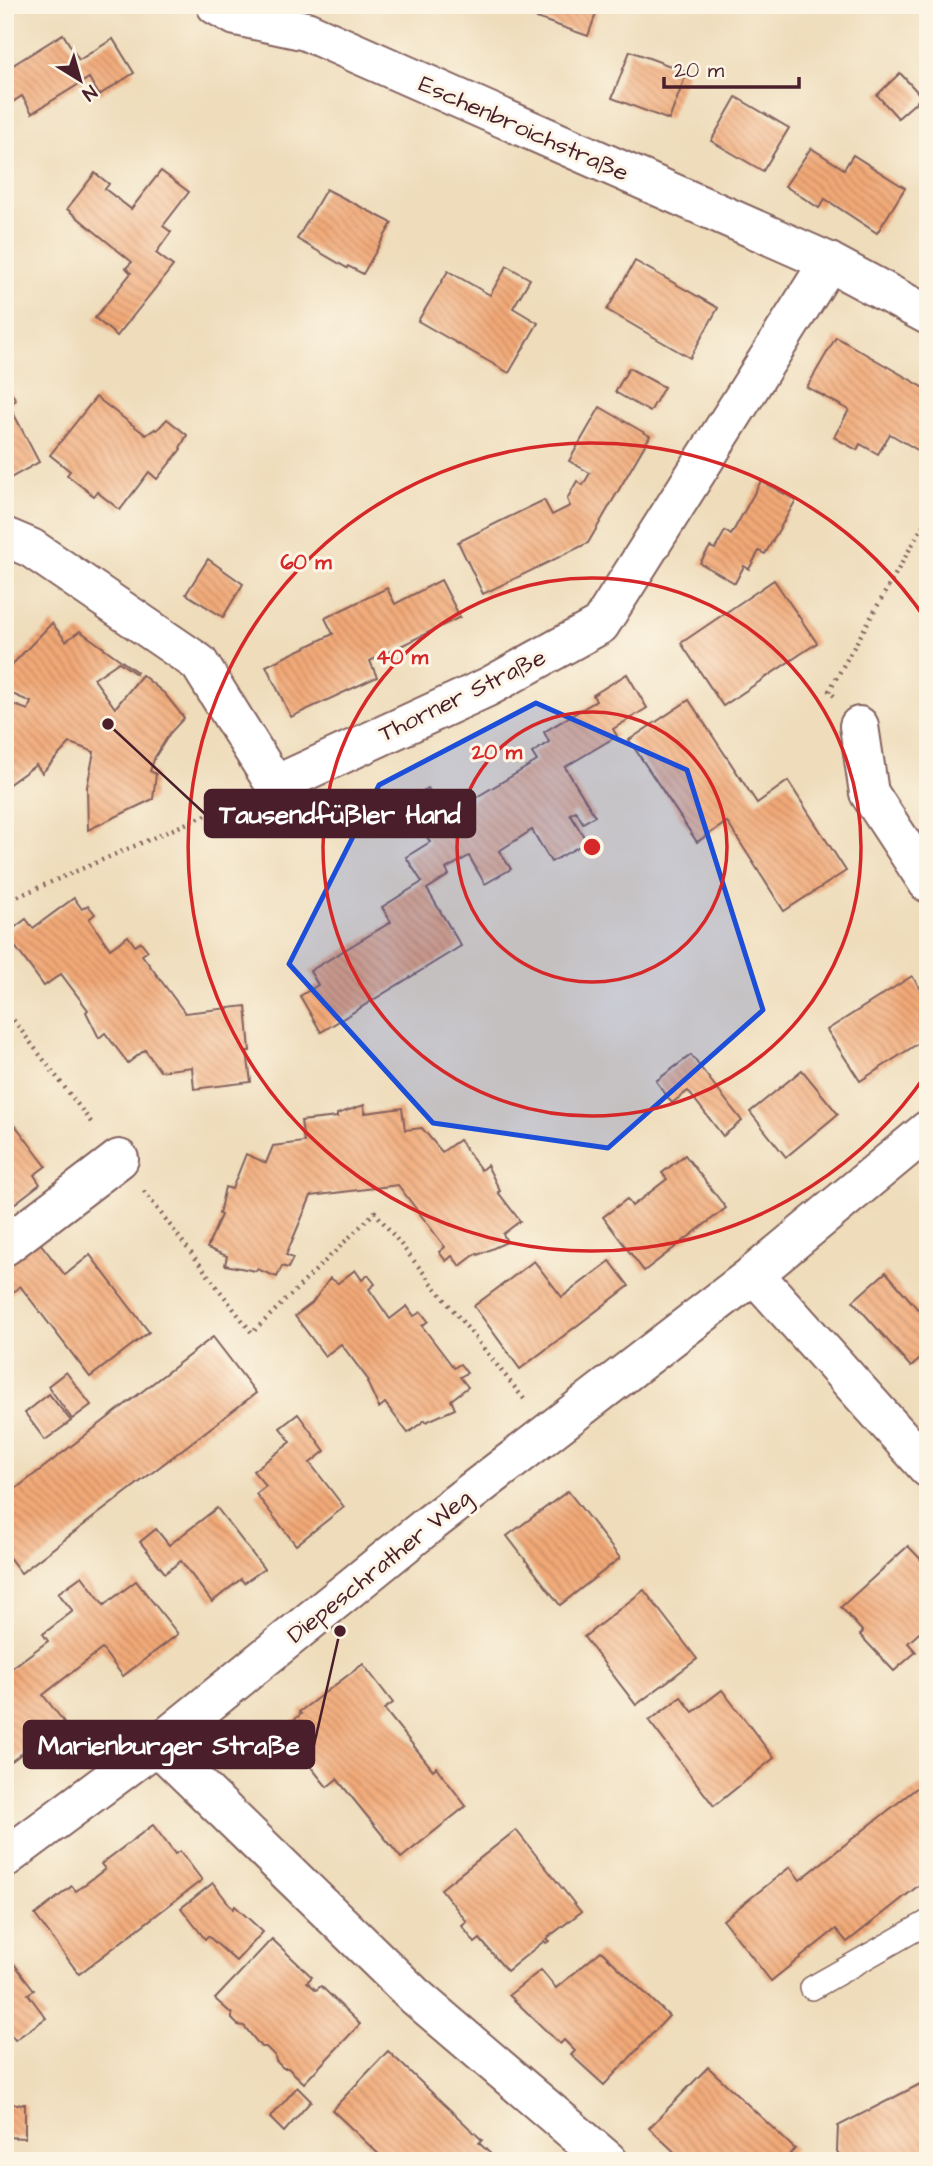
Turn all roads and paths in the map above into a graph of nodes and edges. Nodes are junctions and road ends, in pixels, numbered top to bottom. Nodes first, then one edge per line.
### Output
1 (216, 5) edge
2 (829, 262) junction
3 (928, 315) edge
4 (928, 517) edge
5 (5, 537) edge
6 (859, 726) joint
7 (275, 785) junction
8 (928, 883) edge
9 (5, 902) edge
10 (5, 1009) edge
11 (928, 1130) edge
12 (119, 1159) junction
13 (5, 1246) edge
14 (754, 1275) junction
15 (550, 1432) junction
16 (928, 1468) edge
17 (157, 1745) junction
18 (5, 1858) edge
19 (928, 1922) edge
20 (812, 1988) dead end
21 (608, 2161) edge

1 - 2 street, Eschenbroichstraße
2 - 3 street, Eschenbroichstraße
2 - 7 street, Thorner Straße
4 - 6 path
5 - 7 street
6 - 8 street
7 - 9 path
10 - 12 path
11 - 14 street, Diepeschrather Weg
12 - 13 street
12 - 15 path
14 - 15 street, Diepeschrather Weg
14 - 16 street
15 - 17 street, Diepeschrather Weg
17 - 18 street, Diepeschrather Weg
17 - 21 street
19 - 20 lane

